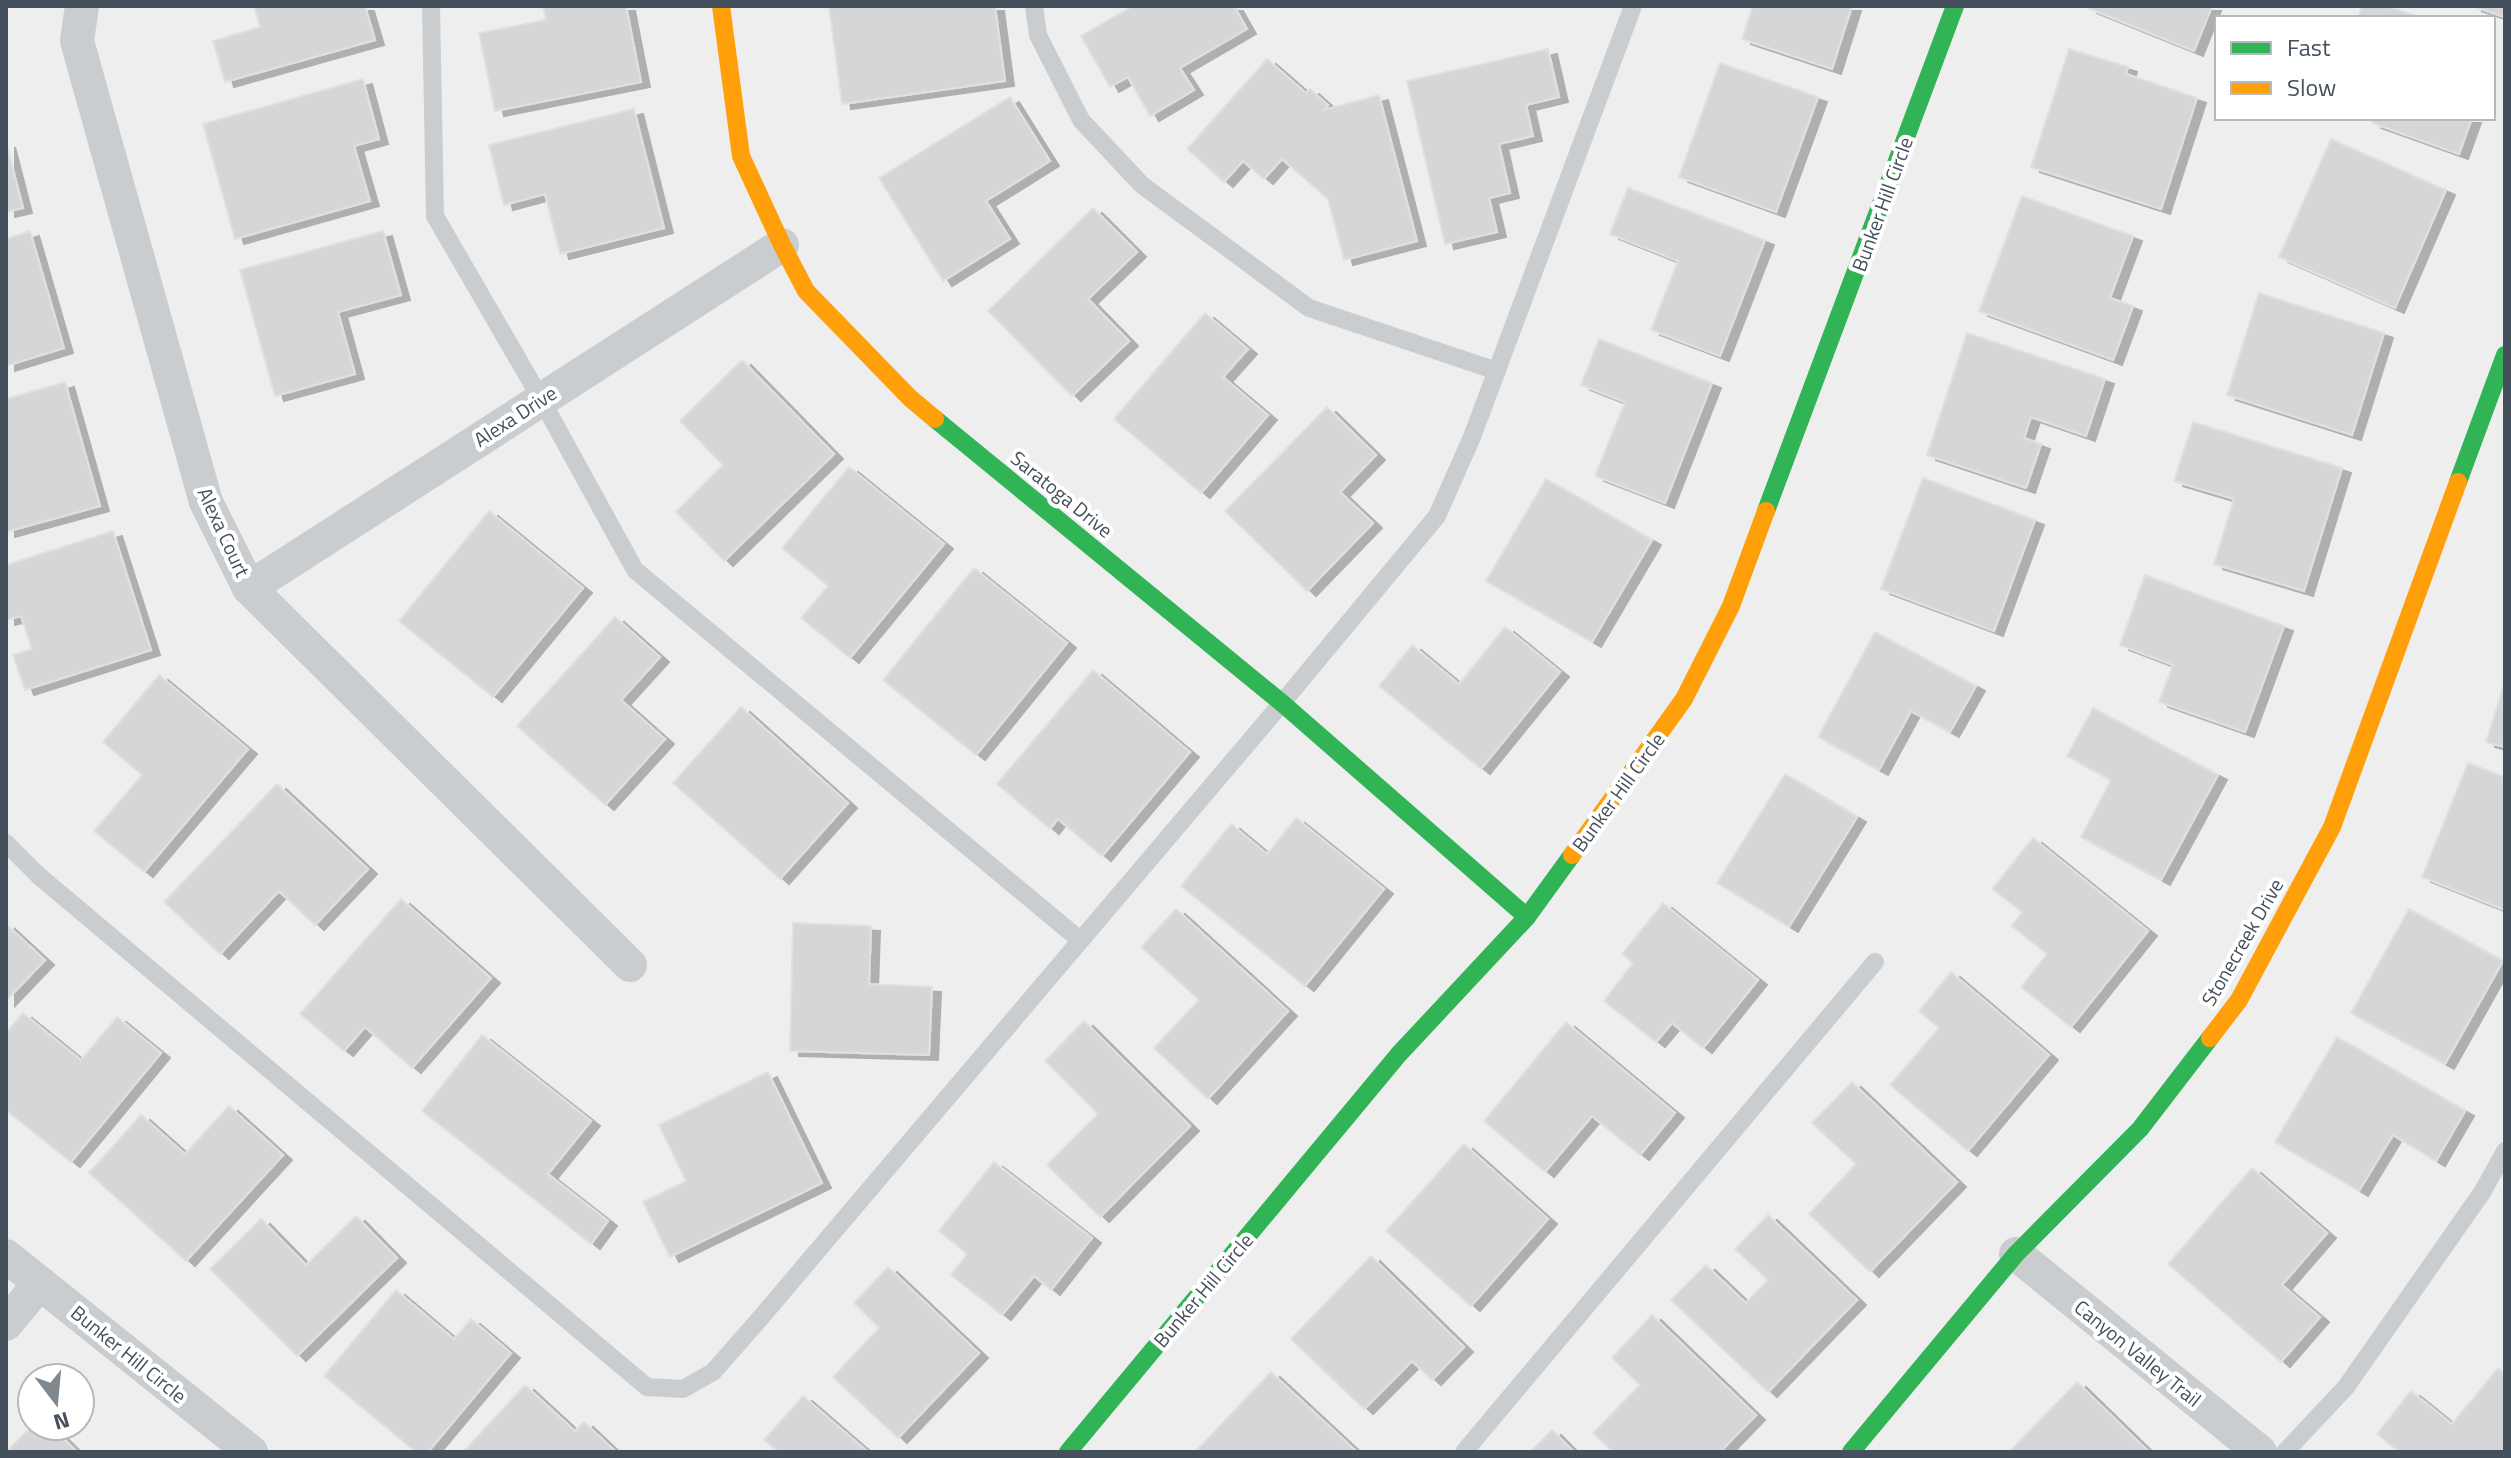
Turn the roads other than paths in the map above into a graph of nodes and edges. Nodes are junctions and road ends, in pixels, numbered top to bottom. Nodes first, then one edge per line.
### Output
1 (82, 6) edge
2 (431, 6) edge
3 (721, 6) edge
4 (1034, 6) edge
5 (1633, 6) edge
6 (1955, 6) edge
7 (782, 245) junction
8 (2505, 355) edge
9 (1497, 371) junction
10 (541, 399) junction
11 (249, 588) junction
12 (1282, 703) junction
13 (6, 843) edge
14 (1527, 917) junction
15 (1080, 940) junction
16 (1875, 962) dead end
17 (630, 965) dead end
18 (2505, 1151) edge
19 (2016, 1254) junction
20 (6, 1256) edge
21 (40, 1283) junction
22 (6, 1324) edge
23 (251, 1452) edge
24 (1068, 1452) edge
25 (1464, 1452) edge
26 (1851, 1452) edge
27 (2260, 1452) edge
28 (2285, 1452) edge

1 - 11 street, Alexa Court
2 - 10 lane
3 - 7 street, Saratoga Drive
4 - 9 lane
5 - 9 lane
6 - 14 street, Bunker Hill Circle
7 - 10 street, Alexa Drive
7 - 12 street, Saratoga Drive
8 - 19 street, Stonecreek Drive
9 - 12 lane
10 - 11 street, Alexa Drive
10 - 15 lane
11 - 17 street, Alexa Court
12 - 14 street, Saratoga Drive
12 - 15 lane
13 - 15 lane
14 - 24 street, Bunker Hill Circle
16 - 25 lane
18 - 28 lane
19 - 26 street, Stonecreek Drive
19 - 27 street, Canyon Valley Trail
20 - 21 street, Bunker Hill Circle
21 - 22 street
21 - 23 street, Bunker Hill Circle

